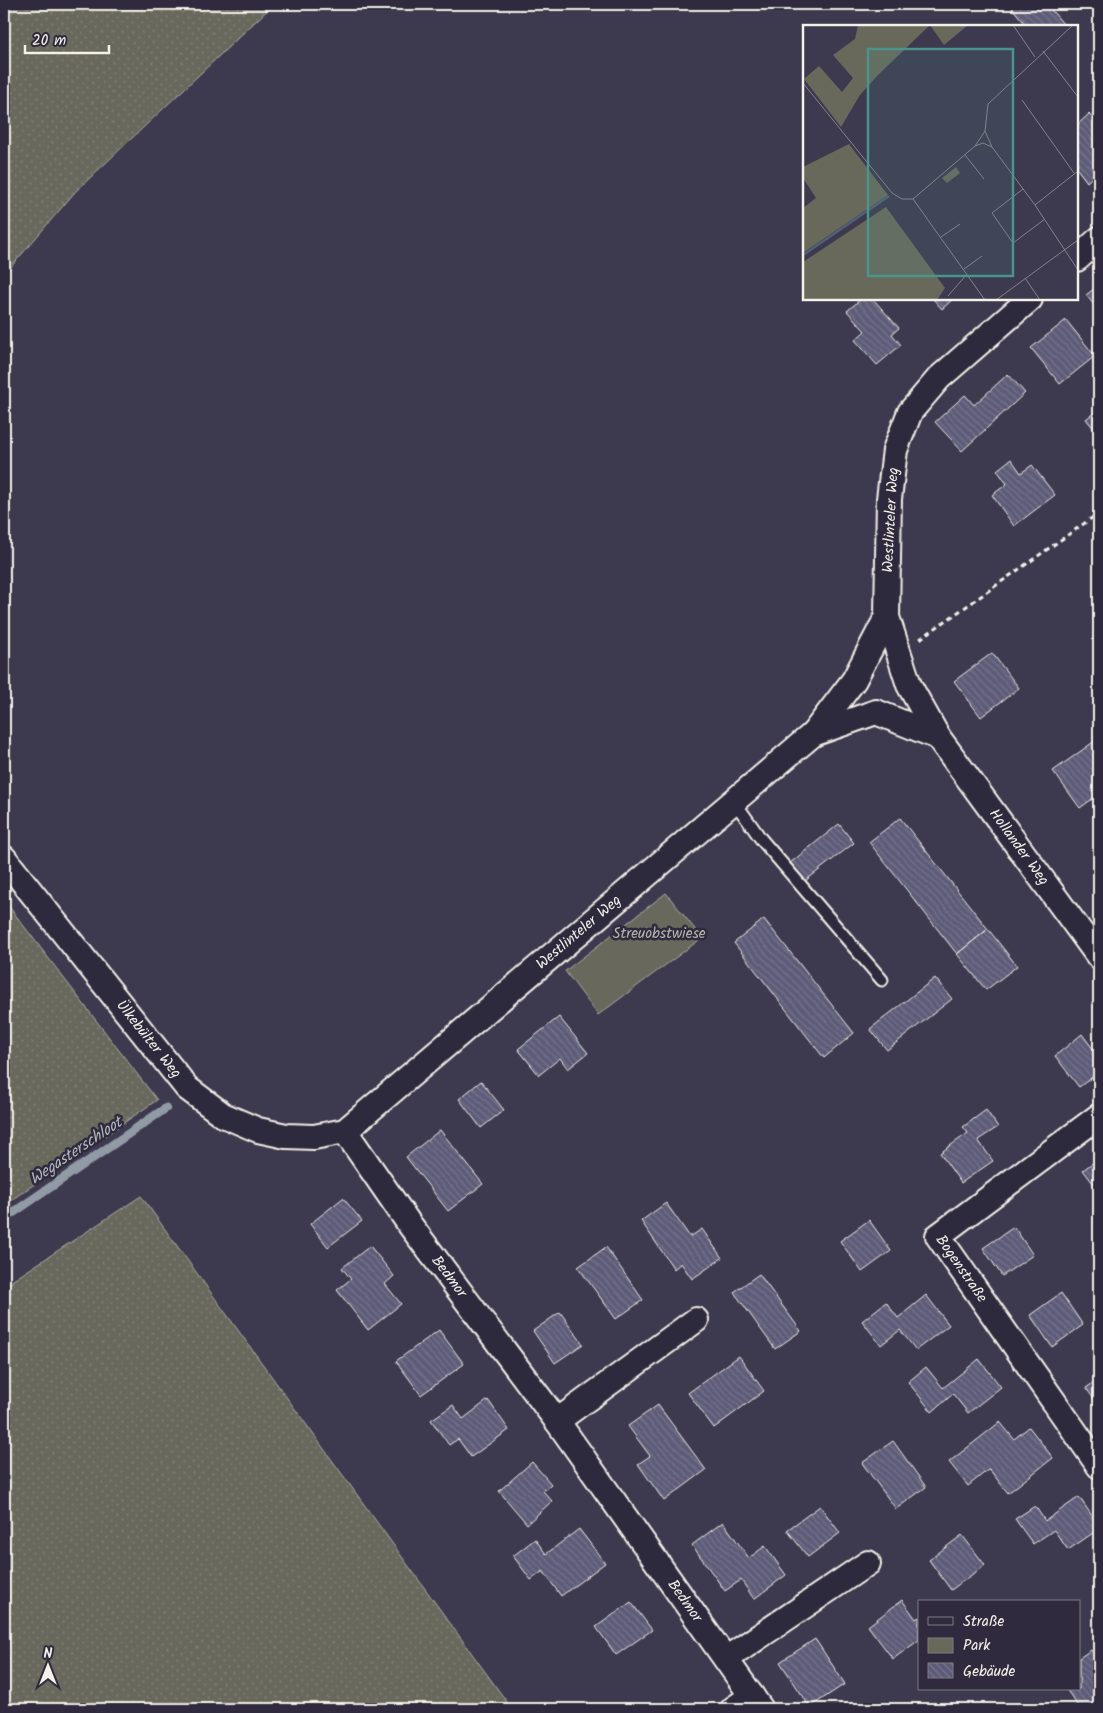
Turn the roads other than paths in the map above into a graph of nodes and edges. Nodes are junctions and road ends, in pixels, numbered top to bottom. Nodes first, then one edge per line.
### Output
1 (1099, 239) edge
2 (1078, 258) edge
3 (1029, 300) edge
4 (887, 618) junction
5 (813, 734) junction
6 (938, 737) junction
7 (734, 801) junction
8 (4, 858) edge
9 (1099, 957) edge
10 (882, 980) dead end
11 (1099, 1116) edge
12 (345, 1131) junction
13 (696, 1320) dead end
14 (557, 1421) junction
15 (1099, 1466) edge
16 (868, 1563) dead end
17 (726, 1659) junction
18 (749, 1705) edge

1 - 2 street
3 - 4 street, Westlinteler Weg
4 - 5 street, Westlinteler Weg
4 - 6 street, Westlinteler Weg
5 - 6 street, Westlinteler Weg
5 - 7 street, Westlinteler Weg
6 - 9 street, Hollander Weg
7 - 10 lane
7 - 12 street, Westlinteler Weg
8 - 12 street, Ülkebülter Weg
11 - 15 street, Bogenstraße
12 - 14 street, Bedmor
13 - 14 street
14 - 17 street, Bedmor
16 - 17 street
17 - 18 street, Bedmor

